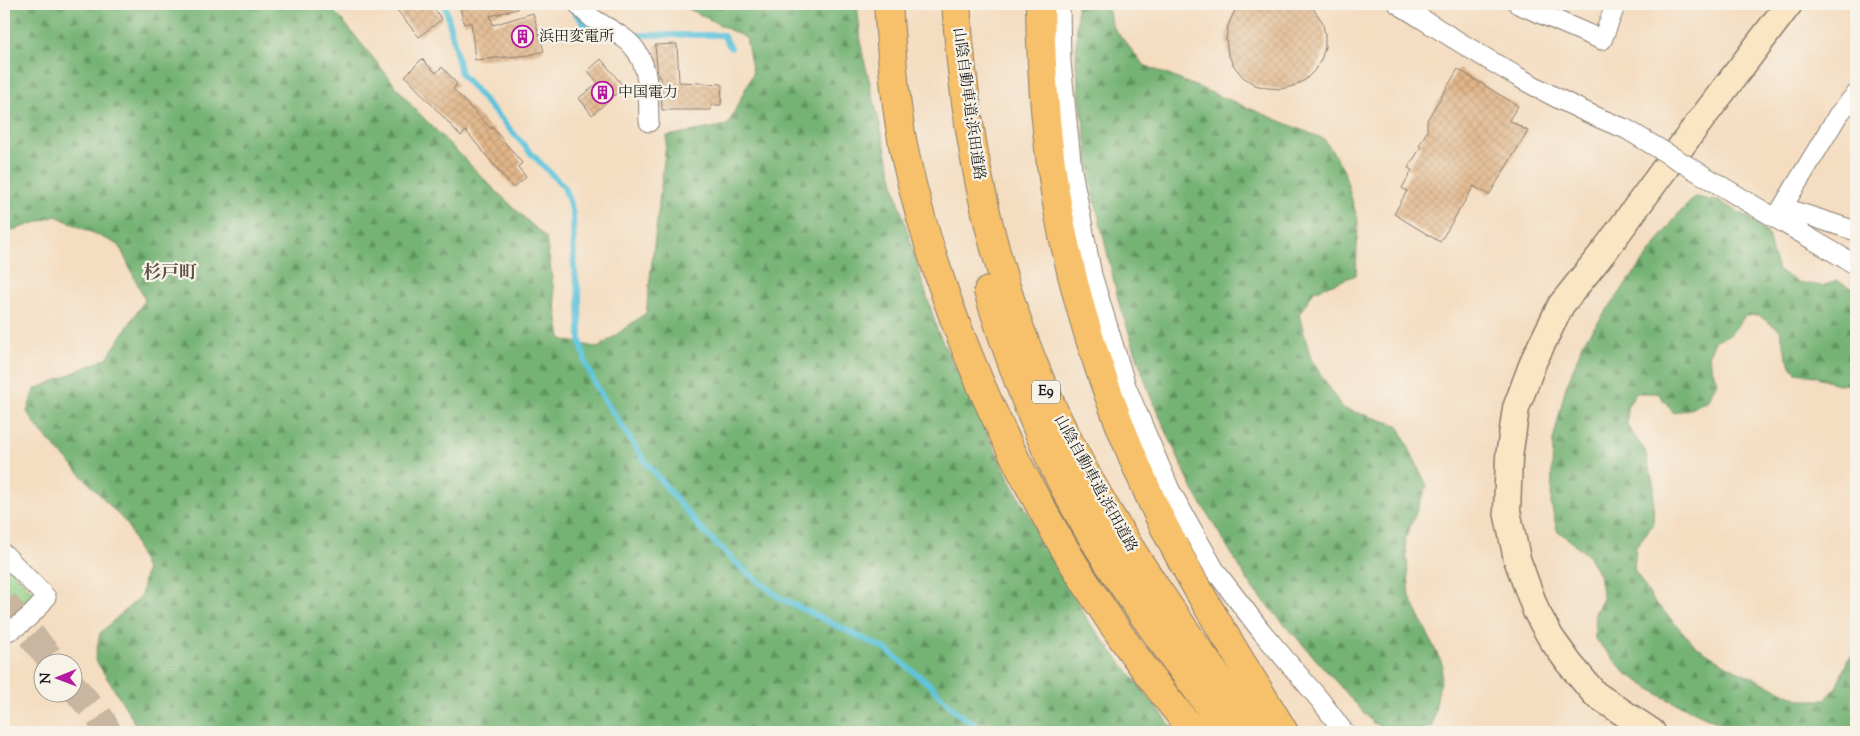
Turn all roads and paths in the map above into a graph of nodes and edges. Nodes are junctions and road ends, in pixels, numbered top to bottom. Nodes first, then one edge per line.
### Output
1 (578, 4) edge
2 (888, 4) edge
3 (950, 4) edge
4 (956, 4) edge
5 (1040, 4) edge
6 (1060, 4) edge
7 (1398, 4) edge
8 (1518, 4) edge
9 (1616, 4) edge
10 (1789, 4) edge
11 (1856, 94) edge
12 (649, 122) dead end
13 (1776, 218) junction
14 (1856, 231) edge
15 (1856, 265) edge
16 (4, 554) edge
17 (4, 632) edge
18 (1194, 732) edge
19 (1228, 732) edge
20 (1256, 732) edge
21 (1284, 732) edge
22 (1344, 732) edge
23 (1652, 732) edge

1 - 12 street
2 - 18 highway
3 - 19 highway, 山陰自動車道;浜田道路 / E9
4 - 20 highway, 山陰自動車道;浜田道路 / E9
5 - 21 highway
6 - 22 street
7 - 13 street, bridge
8 - 9 street
10 - 23 street
11 - 13 street
13 - 14 street
13 - 15 street
16 - 17 street

